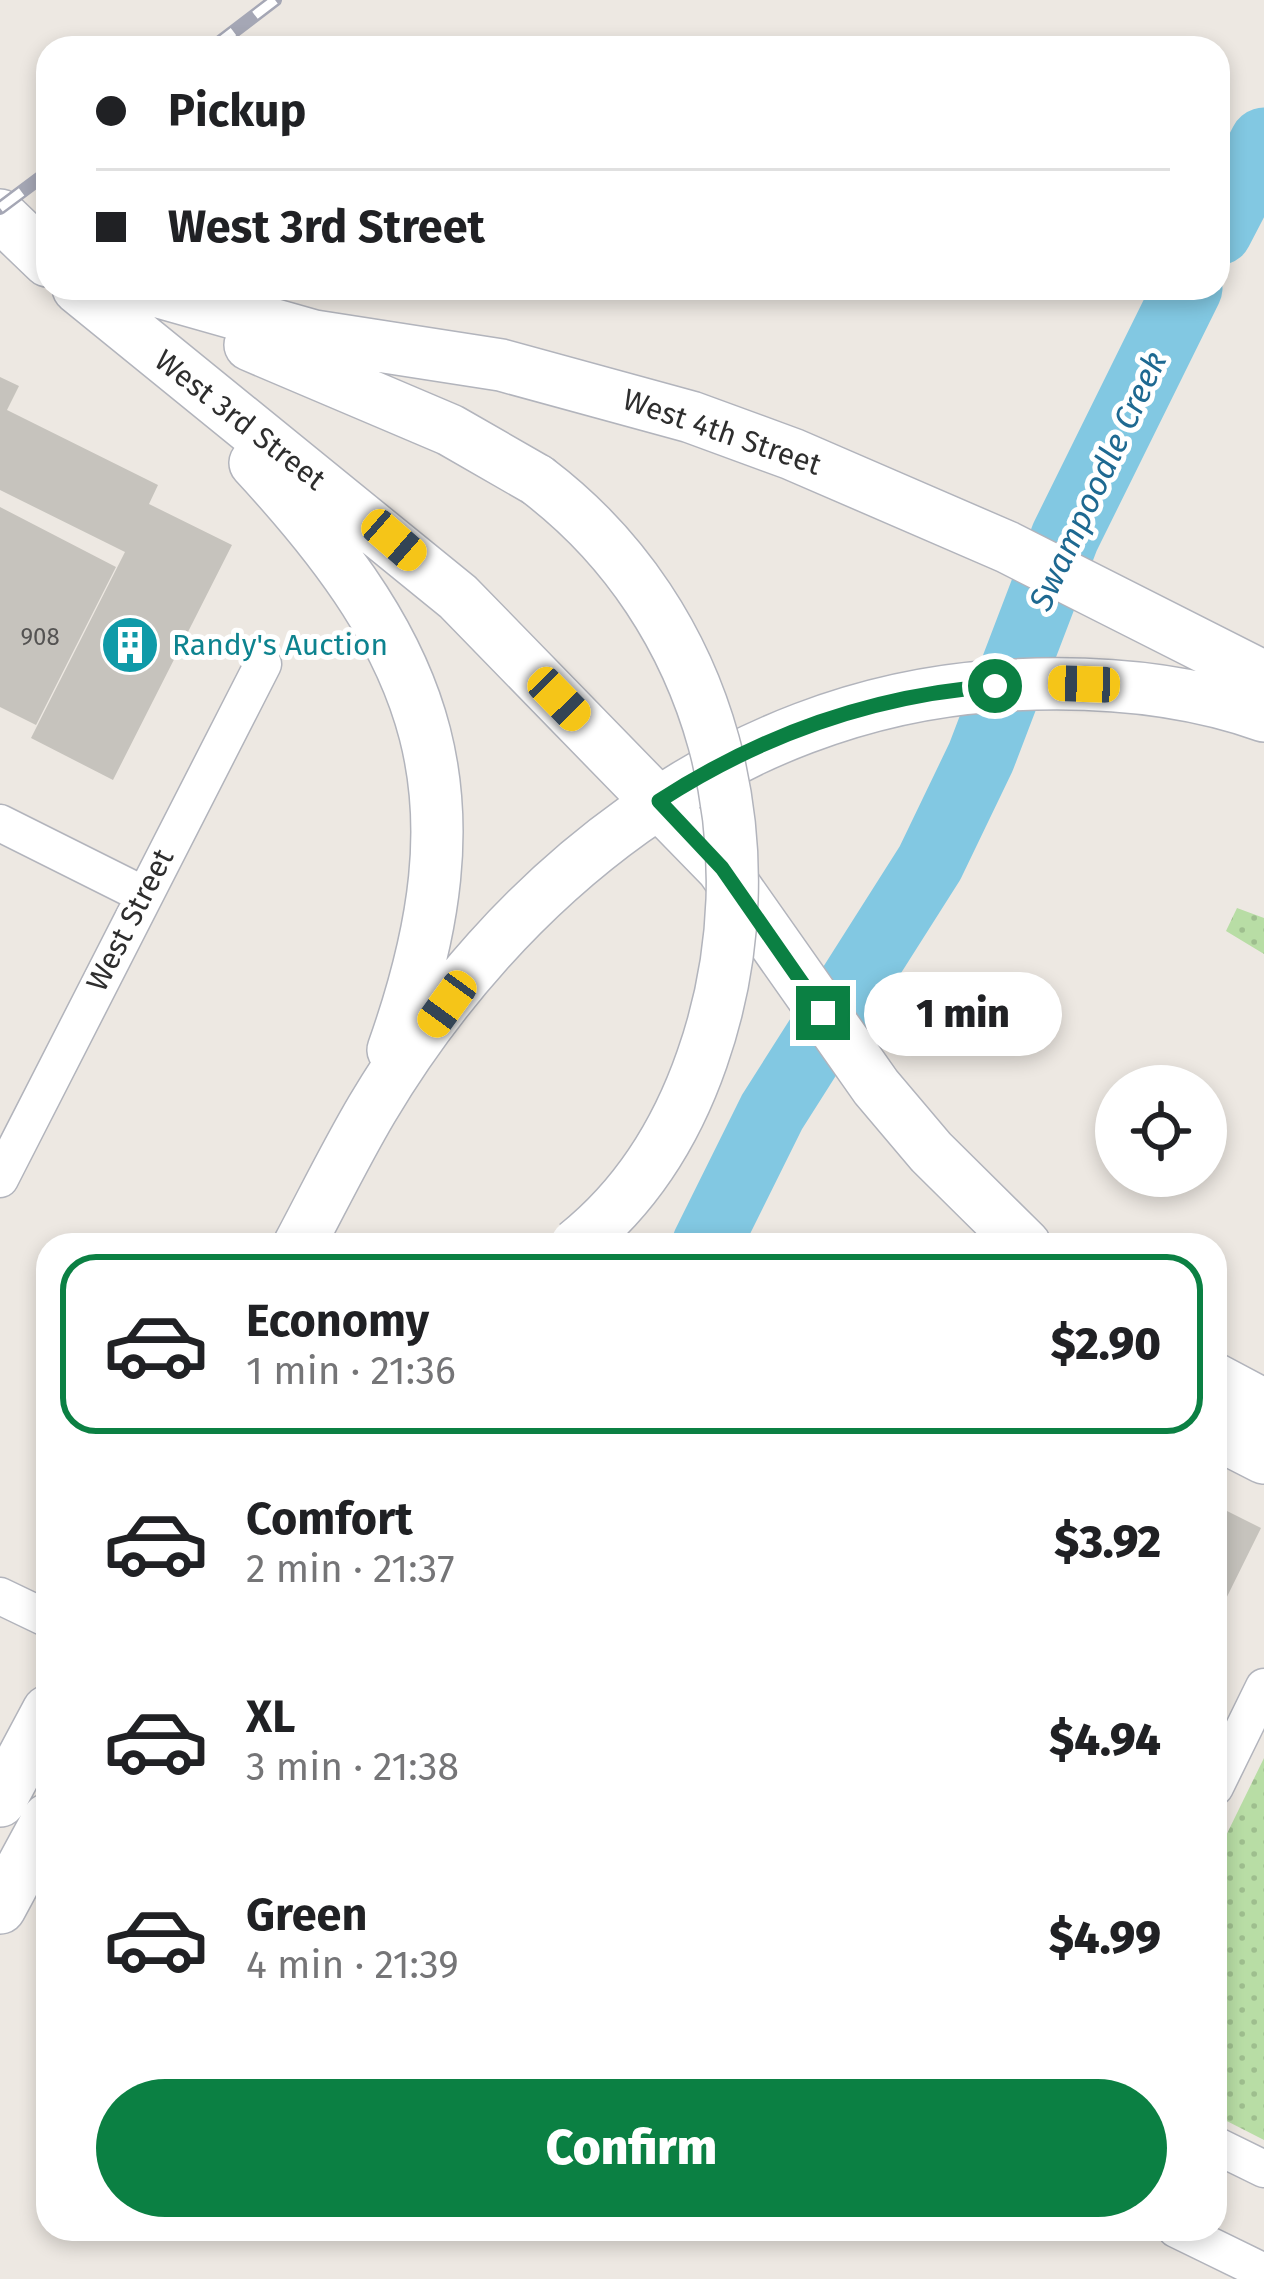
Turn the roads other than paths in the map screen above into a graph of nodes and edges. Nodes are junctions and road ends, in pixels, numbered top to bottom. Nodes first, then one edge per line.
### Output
1 (0, 186) edge
2 (36, 214) edge
3 (0, 215) edge
4 (36, 250) edge
5 (92, 300) edge
6 (166, 300) edge
7 (187, 300) edge
8 (149, 348) junction
9 (263, 664) dead end
10 (1264, 677) edge
11 (1264, 716) edge
12 (659, 801) junction
13 (0, 823) edge
14 (142, 894) junction
15 (374, 1106) junction
16 (0, 1179) edge
17 (305, 1233) edge
18 (588, 1233) edge
19 (1013, 1233) edge
20 (1227, 1385) edge
21 (1264, 1405) edge
22 (1227, 1439) edge
23 (1264, 1458) edge
24 (0, 1596) edge
25 (36, 1613) edge
26 (1264, 1687) edge
27 (36, 1734) edge
28 (1227, 1763) edge
29 (0, 1801) edge
30 (36, 1841) edge
31 (0, 1908) edge
32 (1227, 2151) edge
33 (1264, 2169) edge
34 (1201, 2241) edge
35 (1264, 2272) edge

1 - 2 main road
3 - 4 main road
5 - 8 main road, West 3rd Street
6 - 18 main road, bridge
7 - 10 main road, West 4th Street
8 - 12 main road, West 3rd Street
8 - 15 main road
9 - 14 street, West Street
11 - 12 main road
12 - 15 main road
12 - 19 main road, West 3rd Street
13 - 14 street
14 - 16 street, West Street
15 - 17 main road
20 - 21 main road
22 - 23 main road
24 - 25 street
26 - 28 street
27 - 29 main road
30 - 31 main road
32 - 33 street
34 - 35 street

